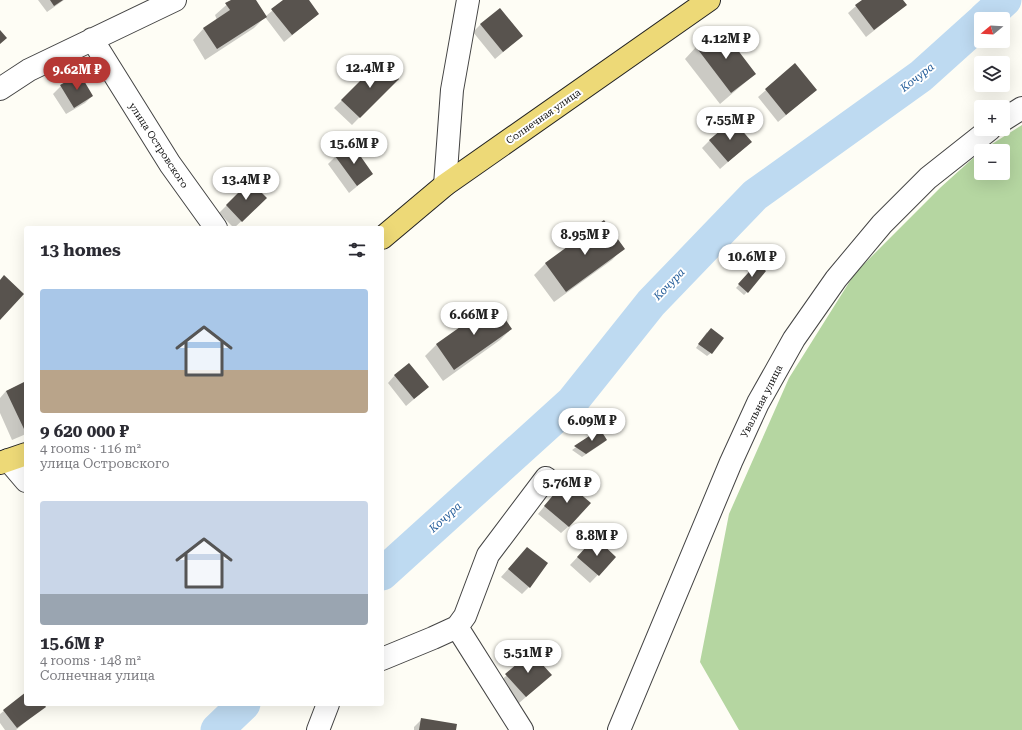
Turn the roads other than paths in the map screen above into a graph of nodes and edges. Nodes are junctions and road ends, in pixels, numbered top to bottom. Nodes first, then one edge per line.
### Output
1 (174, 0) edge
2 (468, 0) edge
3 (709, 0) edge
4 (92, 39) junction
5 (0, 89) edge
6 (1022, 108) edge
7 (1010, 116) edge
8 (981, 136) edge
9 (445, 185) junction
10 (215, 226) edge
11 (384, 236) edge
12 (11, 459) edge
13 (24, 478) edge
14 (546, 478) dead end
15 (457, 627) junction
16 (384, 658) edge
17 (327, 706) edge
18 (318, 730) edge
19 (522, 730) edge
20 (619, 730) edge

1 - 4 street
2 - 9 street
3 - 9 main road, Солнечная улица
4 - 5 street
4 - 10 street, улица Островского
6 - 7 street
8 - 20 street, Увальная улица
9 - 11 main road, Солнечная улица
12 - 13 street
14 - 15 street
15 - 16 street
15 - 19 street
17 - 18 street

